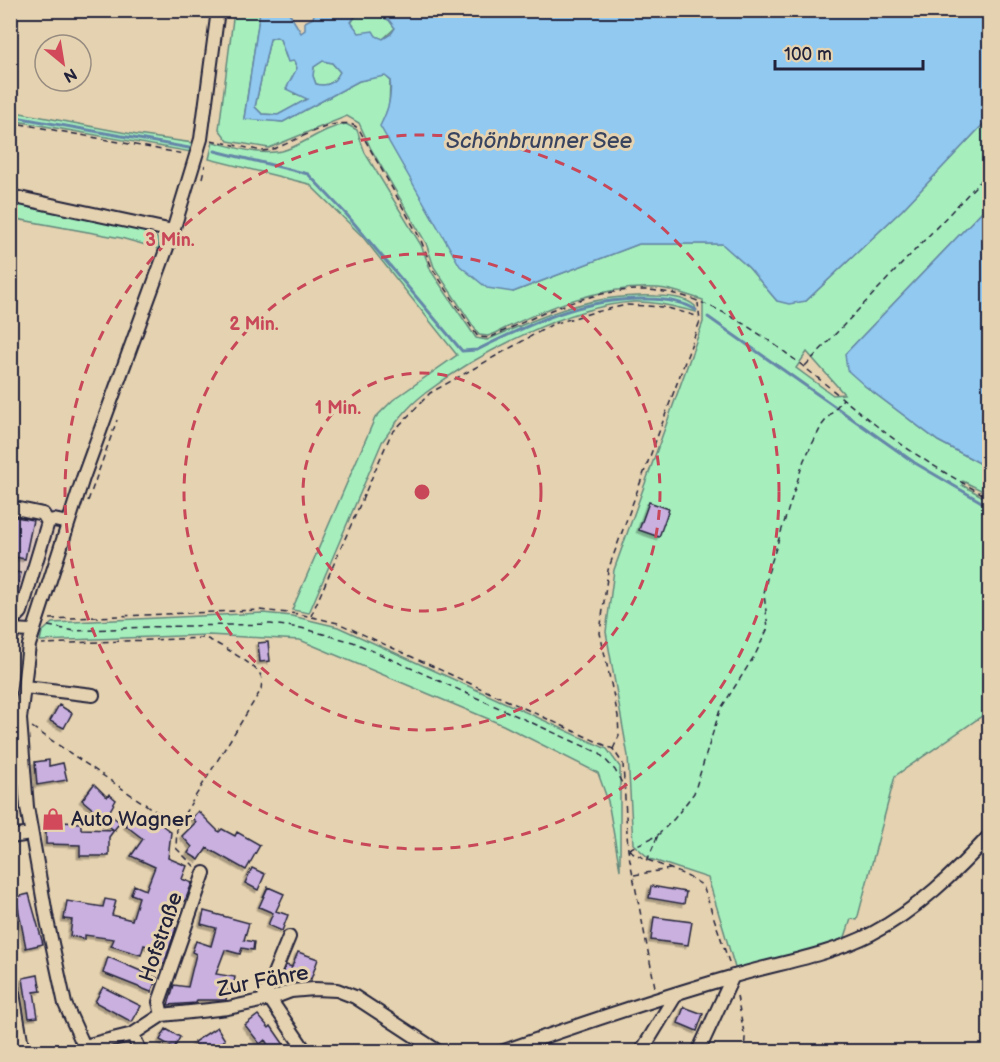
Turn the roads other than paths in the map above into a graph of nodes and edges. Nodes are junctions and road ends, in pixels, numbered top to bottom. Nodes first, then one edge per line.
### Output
1 (218, 10) edge
2 (10, 196) edge
3 (173, 231) junction
4 (10, 507) edge
5 (48, 522) junction
6 (68, 523) junction
7 (10, 614) edge
8 (37, 627) junction
9 (10, 630) edge
10 (25, 687) junction
11 (93, 695) dead end
12 (31, 834) junction
13 (990, 835) edge
14 (10, 837) edge
15 (204, 873) road end
16 (290, 937) dead end
17 (10, 975) edge
18 (737, 975) junction
19 (677, 993) junction
20 (267, 999) junction
21 (162, 1015) junction
22 (133, 1034) junction
23 (84, 1049) edge
24 (23, 1052) edge
25 (140, 1052) edge
26 (306, 1052) edge
27 (439, 1052) edge
28 (501, 1052) edge
29 (641, 1052) edge
30 (698, 1052) edge

1 - 3 street
2 - 3 street
3 - 6 street
4 - 5 street
5 - 6 street
5 - 7 street
6 - 8 street
8 - 9 street
8 - 10 street
10 - 11 street
10 - 12 street
12 - 14 street
12 - 23 street
13 - 18 street
15 - 21 street, Hofstraße
16 - 20 street
17 - 24 street
18 - 19 street
18 - 30 street
19 - 28 street
19 - 29 street
20 - 21 street, Zur Fähre
20 - 26 street
20 - 27 street, Zur Fähre
21 - 22 street, Zur Fähre
22 - 23 street, Zur Fähre
22 - 25 street

